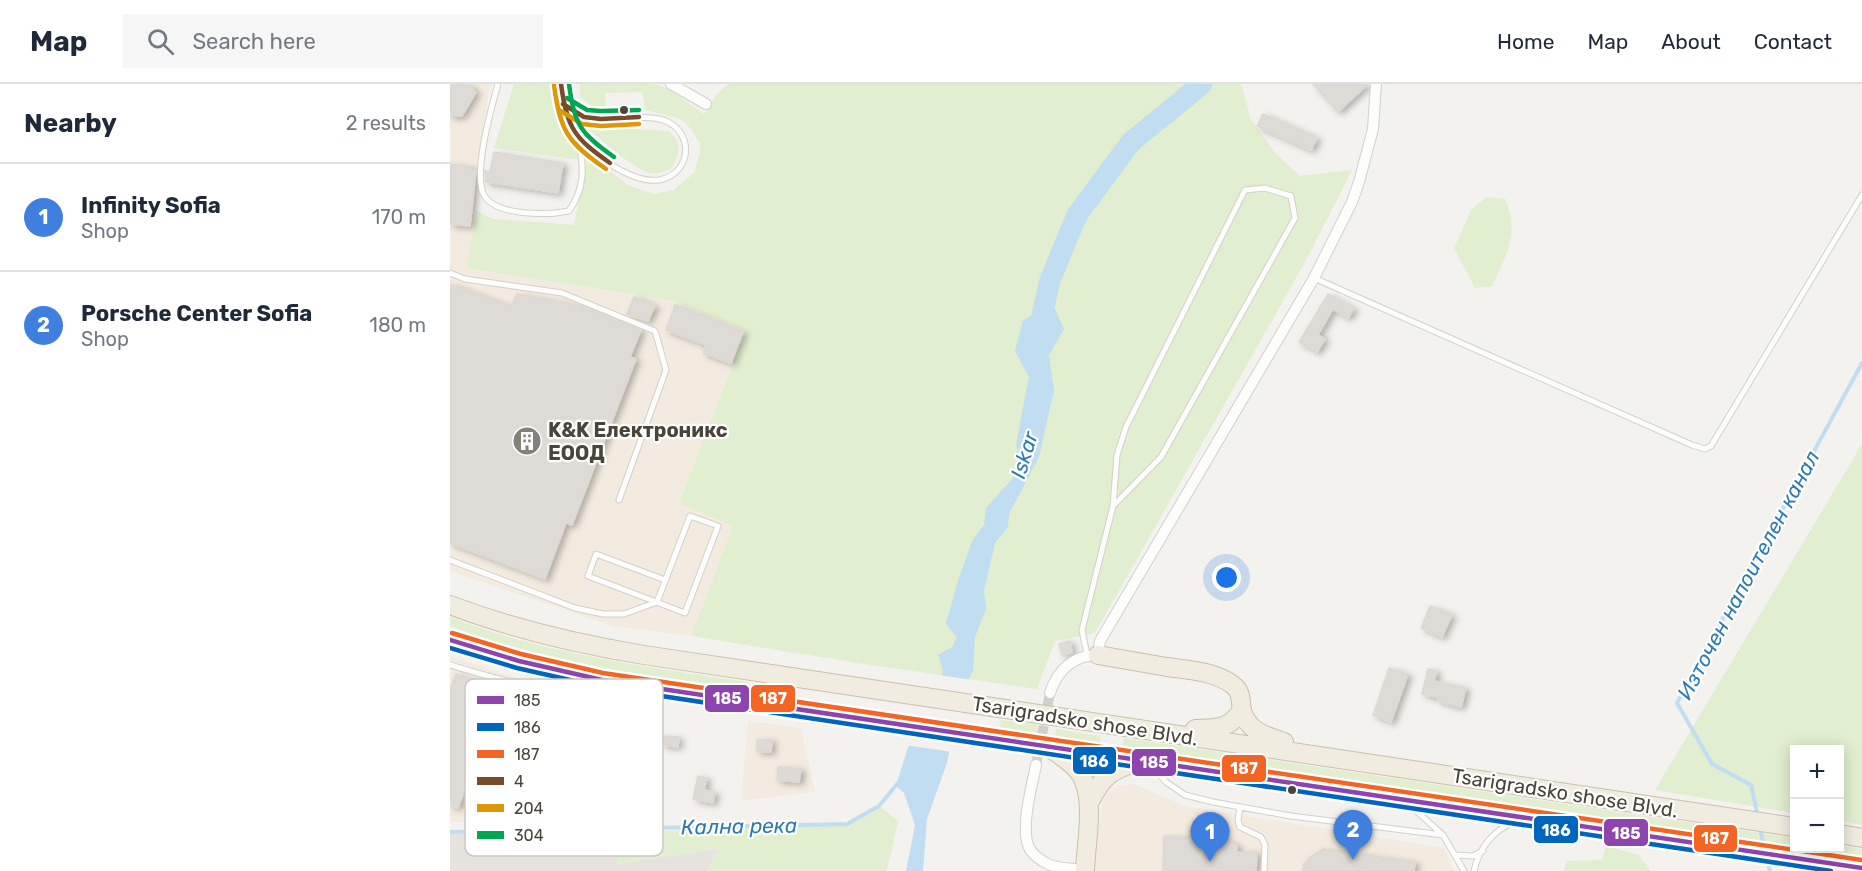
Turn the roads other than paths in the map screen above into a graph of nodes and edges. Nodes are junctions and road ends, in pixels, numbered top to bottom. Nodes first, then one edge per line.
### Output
1 (498, 84) edge
2 (561, 84) edge
3 (670, 84) edge
4 (1376, 84) edge
5 (563, 104) junction
6 (706, 104) dead end
7 (579, 139) junction
8 (1862, 195) edge
9 (450, 273) edge
10 (1314, 278) junction
11 (619, 500) dead end
12 (1113, 506) junction
13 (450, 560) edge
14 (666, 580) junction
15 (657, 602) junction
16 (450, 605) edge
17 (450, 640) edge
18 (1093, 655) junction
19 (450, 665) edge
20 (500, 679) edge
21 (598, 679) edge
22 (663, 689) edge
23 (1050, 693) tunnel mouth
24 (1242, 710) junction
25 (1156, 731) junction
26 (1047, 747) junction
27 (1343, 759) junction
28 (1145, 761) junction
29 (1036, 765) tunnel mouth
30 (1405, 800) junction
31 (1089, 802) junction
32 (1240, 807) junction
33 (1528, 818) junction
34 (1790, 826) edge
35 (1844, 835) edge
36 (1443, 836) junction
37 (1862, 838) edge
38 (1483, 851) junction
39 (1455, 855) junction
40 (1862, 868) edge
41 (1086, 871) edge
42 (1264, 871) edge
43 (1464, 871) edge
44 (1474, 871) edge

1 - 7 lane
2 - 5 lane
3 - 6 street
4 - 10 street
5 - 7 lane
5 - 7 lane
8 - 10 lane
9 - 11 lane
10 - 18 street
12 - 12 lane
12 - 18 lane
13 - 15 lane
14 - 15 lane
14 - 15 lane
14 - 15 lane
16 - 25 highway, Tsarigradsko shose Blvd.
17 - 21 highway, Tsarigradsko shose Blvd.
18 - 23 street
18 - 24 highway
19 - 20 lane
22 - 26 highway, Tsarigradsko shose Blvd.
24 - 25 highway
24 - 27 highway
25 - 27 highway, Tsarigradsko shose Blvd.
26 - 28 highway, Tsarigradsko shose Blvd.
26 - 31 highway
27 - 34 highway, Tsarigradsko shose Blvd.
28 - 30 highway, Tsarigradsko shose Blvd.
28 - 31 highway
28 - 32 lane
29 - 41 street
30 - 33 highway, Tsarigradsko shose Blvd.
30 - 36 lane
31 - 41 highway
32 - 36 lane
32 - 42 lane
33 - 38 lane
33 - 40 highway, Tsarigradsko shose Blvd.
35 - 37 highway
36 - 39 lane
38 - 39 lane
38 - 44 lane
39 - 43 lane

